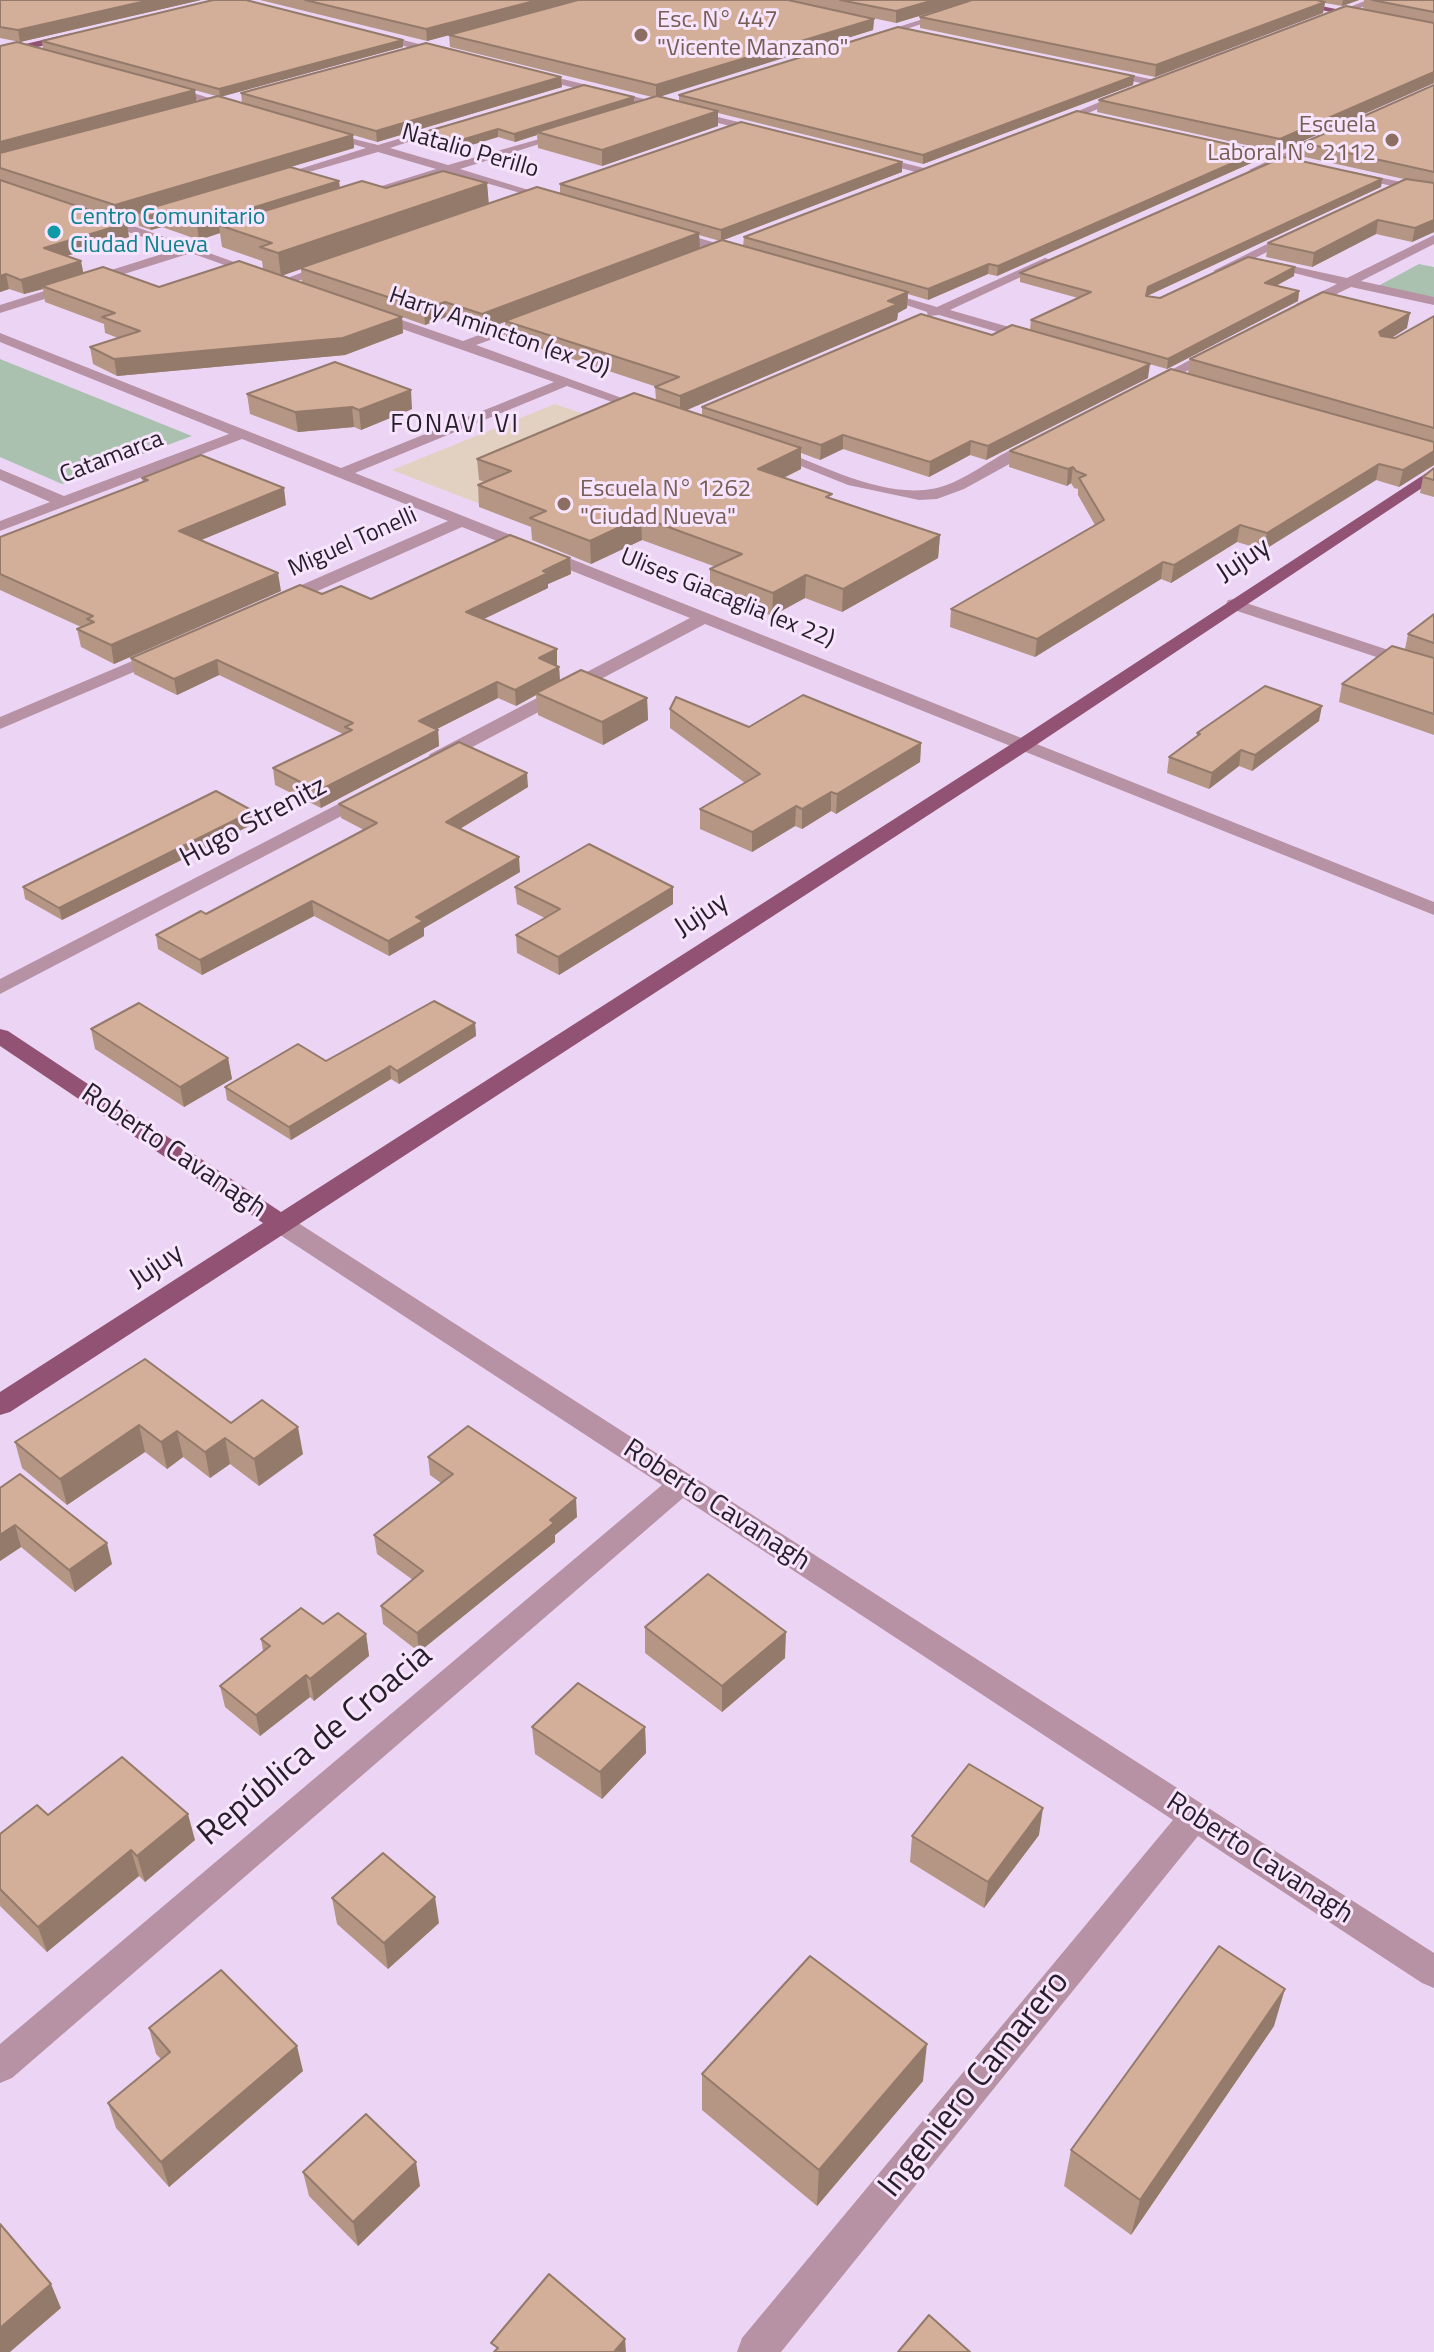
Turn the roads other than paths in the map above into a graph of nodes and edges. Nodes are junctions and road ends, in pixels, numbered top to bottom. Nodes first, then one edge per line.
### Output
1 (991, 0) edge
2 (1277, 0) edge
3 (1375, 0) edge
4 (1343, 12) junction
5 (1373, 17) edge
6 (868, 23) edge
7 (1314, 23) edge
8 (896, 29) junction
9 (366, 33) edge
10 (927, 35) edge
11 (454, 40) edge
12 (851, 43) edge
13 (1, 47) edge
14 (20, 48) junction
15 (424, 48) junction
16 (395, 56) edge
17 (454, 56) edge
18 (50, 57) edge
19 (515, 70) edge
20 (1094, 70) edge
21 (1169, 77) edge
22 (143, 82) edge
23 (1155, 83) junction
24 (582, 87) junction
25 (249, 95) edge
26 (685, 95) edge
27 (553, 96) edge
28 (220, 103) junction
29 (655, 105) junction
30 (191, 111) edge
31 (249, 111) edge
32 (625, 114) edge
33 (1077, 114) junction
34 (1093, 118) edge
35 (465, 122) edge
36 (739, 126) junction
37 (1350, 127) edge
38 (306, 128) edge
39 (581, 128) edge
40 (1036, 130) edge
41 (778, 135) edge
42 (711, 136) edge
43 (377, 148) junction
44 (1264, 155) edge
45 (865, 157) edge
46 (1280, 158) junction
47 (1295, 162) edge
48 (938, 166) edge
49 (448, 169) junction
50 (924, 171) junction
51 (1340, 172) edge
52 (1237, 178) edge
53 (896, 182) edge
54 (256, 185) edge
55 (566, 185) edge
56 (1401, 185) junction
57 (1387, 192) edge
58 (1434, 192) edge
59 (538, 195) junction
60 (357, 197) edge
61 (566, 203) edge
62 (508, 205) edge
63 (91, 215) edge
64 (135, 221) edge
65 (120, 225) junction
66 (1316, 225) edge
67 (652, 228) edge
68 (1434, 239) edge
69 (737, 243) edge
70 (207, 245) dead end
71 (191, 249) junction
72 (723, 249) junction
73 (1066, 254) edge
74 (754, 258) edge
75 (694, 259) edge
76 (1245, 259) junction
77 (343, 262) edge
78 (1206, 278) edge
79 (283, 282) junction
80 (1349, 283) junction
81 (297, 287) edge
82 (861, 289) edge
83 (1434, 301) edge
84 (353, 307) edge
85 (0, 309) edge
86 (938, 311) junction
87 (1293, 312) edge
88 (549, 314) edge
89 (924, 317) edge
90 (0, 337) edge
91 (1237, 341) edge
92 (1044, 342) edge
93 (462, 346) junction
94 (1151, 372) edge
95 (1166, 377) junction
96 (1181, 381) edge
97 (565, 382) junction
98 (1139, 391) edge
99 (667, 416) edge
100 (1057, 433) edge
101 (242, 434) junction
102 (752, 445) edge
103 (342, 473) junction
104 (1434, 473) edge
105 (0, 474) edge
106 (64, 502) junction
107 (462, 521) junction
108 (0, 526) edge
109 (1234, 604) junction
110 (260, 610) edge
111 (704, 618) junction
112 (173, 648) edge
113 (1434, 671) edge
114 (0, 724) edge
115 (1023, 745) junction
116 (422, 766) edge
117 (380, 788) edge
118 (1434, 909) edge
119 (0, 988) edge
120 (0, 1036) edge
121 (280, 1223) junction
122 (0, 1405) edge
123 (681, 1484) junction
124 (1194, 1818) junction
125 (1434, 1972) edge
126 (0, 2066) edge
127 (756, 2352) edge

1 - 8 street
2 - 4 main road
3 - 4 street
4 - 5 main road
4 - 7 street
6 - 8 street
8 - 10 street
8 - 12 street
9 - 15 street
11 - 15 street
13 - 14 street
13 - 14 main road
14 - 18 street
15 - 16 street
15 - 17 street
19 - 24 street
20 - 23 street
21 - 23 street
22 - 28 street
23 - 33 street
24 - 27 street
24 - 29 street
25 - 28 street
26 - 29 street
28 - 30 street
28 - 31 street
29 - 32 street
29 - 36 street
33 - 34 street
33 - 40 street
35 - 43 street
36 - 41 street
36 - 42 street
37 - 46 street
38 - 43 street, Natalio Perillo
39 - 49 street
43 - 49 street, Natalio Perillo
43 - 54 street
44 - 46 street
45 - 50 street
46 - 47 street
46 - 52 street
48 - 50 street
49 - 59 street, Natalio Perillo
49 - 60 street
50 - 53 street
51 - 56 street
55 - 59 street
56 - 57 street
56 - 58 street
59 - 61 street, Natalio Perillo
59 - 62 street
63 - 65 street
64 - 65 street
65 - 71 street
66 - 76 street
67 - 72 street
68 - 80 street
69 - 72 street
70 - 71 street
71 - 79 street
71 - 85 street
72 - 74 street
72 - 75 street
73 - 86 street
76 - 78 street
76 - 80 street
77 - 79 street
79 - 81 street
80 - 83 street
80 - 87 street
82 - 86 street
84 - 93 street, Harry Amincton (ex 20)
86 - 89 street
86 - 92 street
88 - 93 street
90 - 101 street, Ulises Giacaglia (ex 22)
91 - 95 street
93 - 97 street, Harry Amincton (ex 20)
94 - 95 street
95 - 96 street
95 - 98 street
97 - 99 street, Harry Amincton (ex 20)
97 - 103 street
100 - 102 street
101 - 103 street, Ulises Giacaglia (ex 22)
101 - 106 street, Catamarca
103 - 107 street, Ulises Giacaglia (ex 22)
104 - 109 main road, Jujuy
105 - 106 street
106 - 108 street, Catamarca
107 - 110 street, Miguel Tonelli
107 - 111 street, Ulises Giacaglia (ex 22)
109 - 113 street
109 - 115 main road, Jujuy
111 - 115 street, Ulises Giacaglia (ex 22)
111 - 116 street
112 - 114 street
115 - 118 street, Ulises Giacaglia (ex 22)
115 - 121 main road, Jujuy
117 - 119 street, Hugo Strenitz
120 - 121 main road, Roberto Cavanagh
121 - 122 main road, Jujuy
121 - 123 street, Roberto Cavanagh
123 - 124 street, Roberto Cavanagh
123 - 126 street, República de Croacia
124 - 125 street, Roberto Cavanagh
124 - 127 street, Ingeniero Camarero

